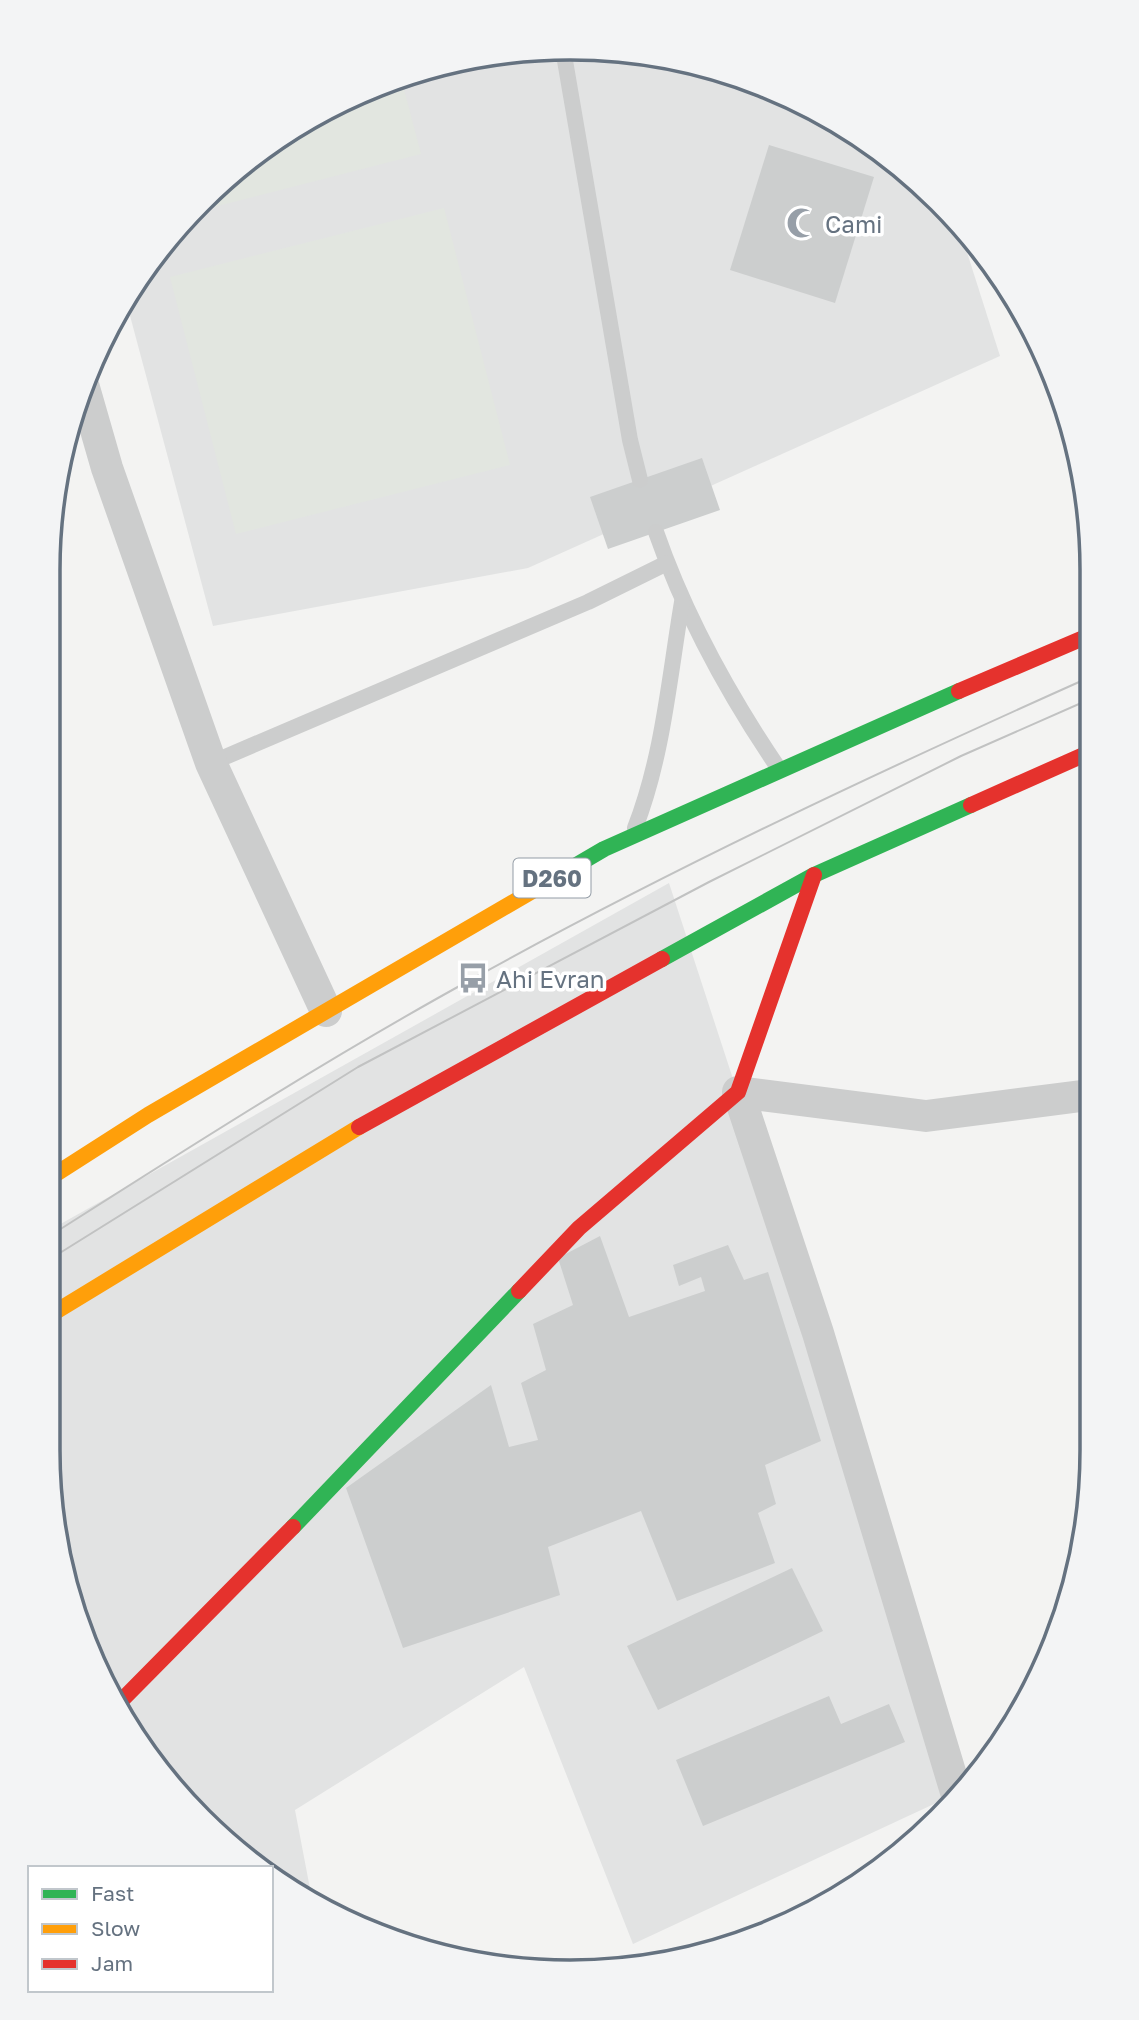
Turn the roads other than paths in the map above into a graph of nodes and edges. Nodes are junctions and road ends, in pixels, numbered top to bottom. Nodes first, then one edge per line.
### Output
1 (566, 60) edge
2 (88, 403) edge
3 (640, 480) dead end
4 (656, 532) dead end
5 (667, 563) junction
6 (682, 602) junction
7 (1080, 639) edge
8 (1080, 757) edge
9 (211, 762) junction
10 (779, 769) junction
11 (631, 836) junction
12 (814, 875) junction
13 (326, 1011) junction
14 (738, 1092) junction
15 (1080, 1096) edge
16 (60, 1172) edge
17 (60, 1309) edge
18 (124, 1698) edge
19 (954, 1786) edge

1 - 3 lane
2 - 9 street
4 - 5 lane
5 - 6 lane
5 - 9 lane
6 - 10 lane
6 - 11 lane
7 - 10 main road, D260
8 - 12 main road
9 - 13 street
10 - 11 main road, D260
11 - 13 main road, D260
12 - 14 main road
12 - 17 main road
13 - 16 main road, D260
14 - 15 street
14 - 18 main road
14 - 19 street

